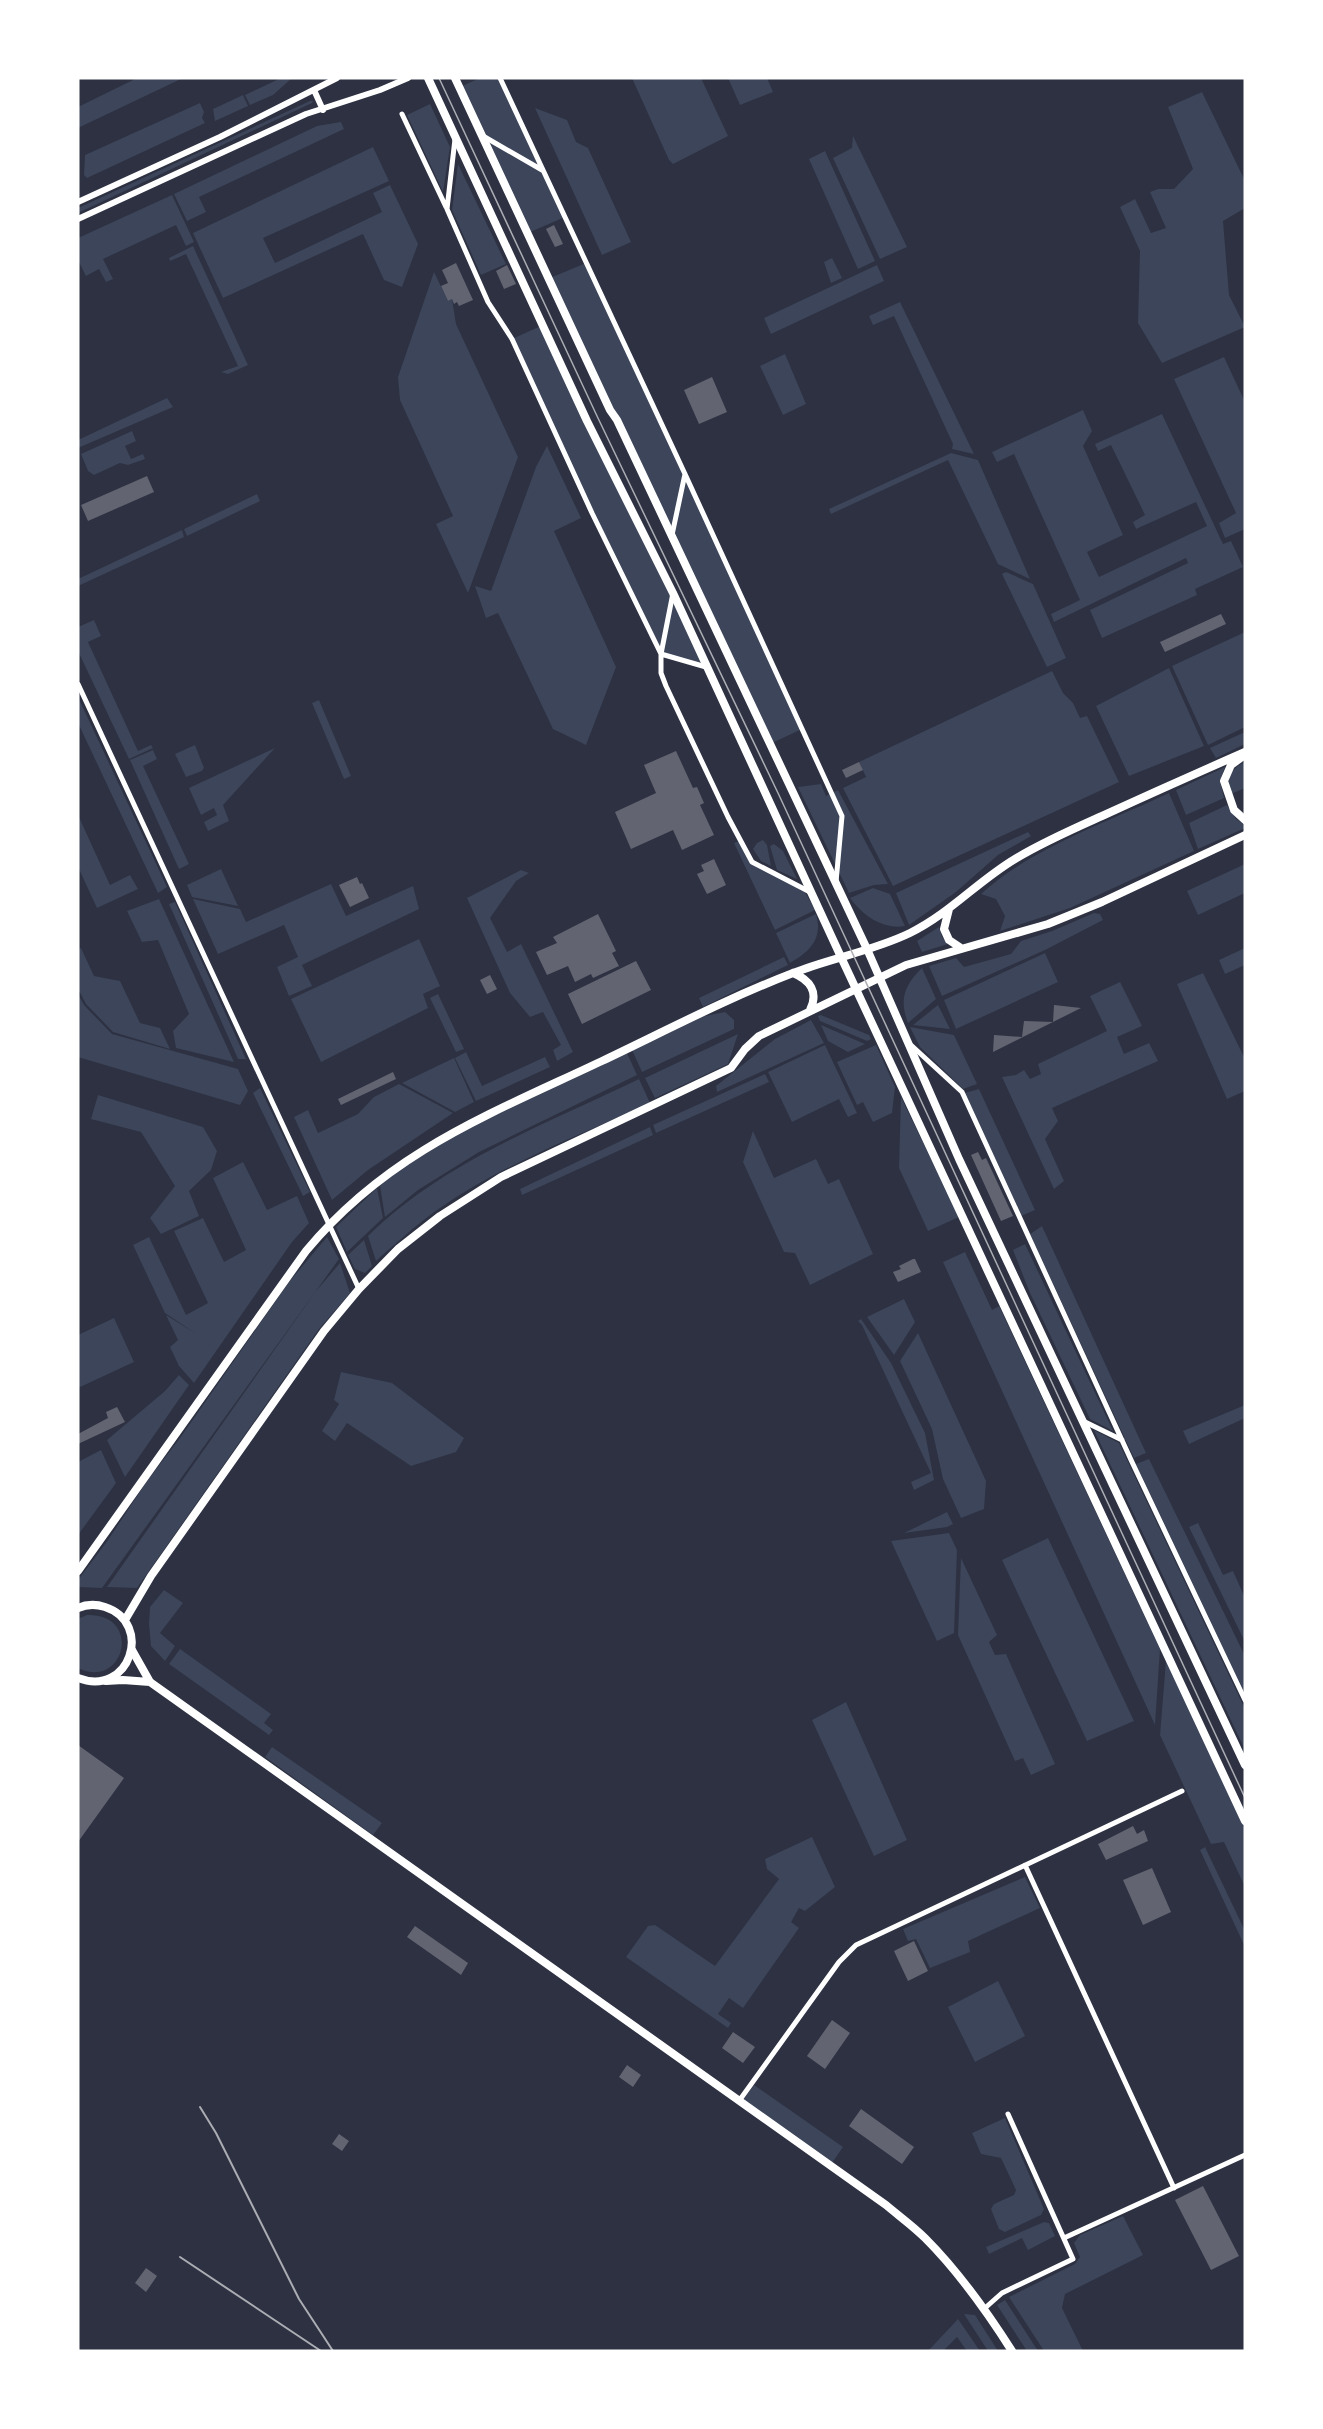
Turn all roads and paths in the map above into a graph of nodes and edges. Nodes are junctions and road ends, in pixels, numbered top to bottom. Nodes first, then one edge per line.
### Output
1 (337, 78) edge
2 (408, 78) edge
3 (428, 78) edge
4 (455, 78) edge
5 (500, 78) edge
6 (314, 90) junction
7 (323, 110) junction
8 (402, 114) dead end
9 (483, 136) junction
10 (456, 137) junction
11 (543, 171) junction
12 (78, 202) edge
13 (447, 209) junction
14 (78, 219) edge
15 (685, 474) junction
16 (671, 536) junction
17 (673, 593) junction
18 (661, 654) junction
19 (706, 667) junction
20 (78, 684) edge
21 (1245, 754) edge
22 (1245, 820) edge
23 (1245, 835) edge
24 (836, 884) junction
25 (810, 892) junction
26 (949, 909) junction
27 (961, 948) junction
28 (867, 949) junction
29 (841, 957) junction
30 (793, 973) junction
31 (879, 978) junction
32 (856, 989) junction
33 (810, 1010) junction
34 (909, 1043) junction
35 (328, 1224) junction
36 (358, 1289) junction
37 (1082, 1420) junction
38 (1122, 1440) junction
39 (78, 1571) edge
40 (78, 1608) edge
41 (125, 1620) junction
42 (132, 1650) junction
43 (79, 1680) edge
44 (105, 1681) junction
45 (150, 1682) junction
46 (1245, 1700) edge
47 (1245, 1765) edge
48 (1182, 1791) dead end
49 (1245, 1821) edge
50 (1025, 1865) junction
51 (739, 2101) junction
52 (1008, 2114) dead end
53 (1245, 2155) edge
54 (1174, 2188) junction
55 (1064, 2238) junction
56 (984, 2308) junction
57 (1012, 2351) edge

1 - 6 street
2 - 7 street
3 - 10 main road
4 - 9 main road
5 - 11 street
6 - 7 street
6 - 12 street
7 - 14 street
8 - 13 street
9 - 11 street
9 - 16 main road
10 - 13 street
10 - 17 main road
11 - 15 street
13 - 18 street
15 - 16 street
15 - 24 street
16 - 24 main road
17 - 18 street
17 - 19 main road
18 - 19 street
18 - 25 street
19 - 25 main road
20 - 35 street
21 - 22 main road
21 - 26 main road
23 - 27 main road
24 - 28 main road
25 - 29 main road
26 - 27 main road
26 - 28 main road
27 - 31 main road
28 - 29 main road
28 - 31 main road
29 - 30 main road
29 - 32 main road
30 - 33 main road
30 - 35 main road
31 - 32 main road
31 - 34 main road
32 - 33 main road
32 - 49 main road
33 - 36 main road
34 - 37 main road
34 - 38 street
35 - 36 street
35 - 39 main road
36 - 41 main road
37 - 38 street
37 - 47 main road
38 - 46 street
40 - 41 main road
41 - 42 main road
42 - 44 main road
42 - 45 main road
43 - 44 main road
44 - 45 main road
45 - 51 main road
48 - 50 street
50 - 51 street
50 - 54 street
51 - 56 main road
52 - 55 street
53 - 54 street
54 - 55 street
55 - 56 street
56 - 57 main road

